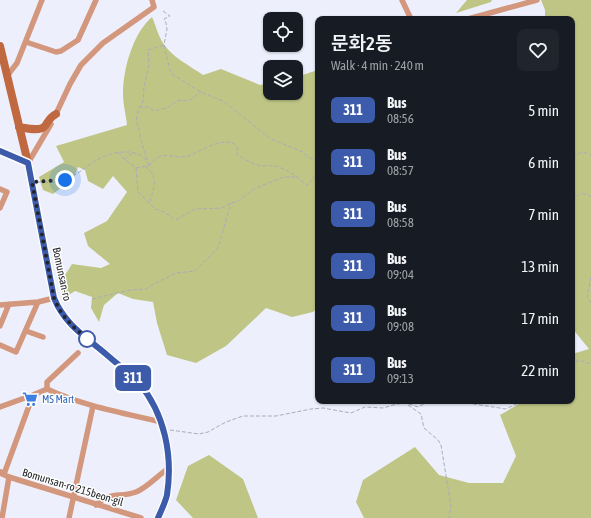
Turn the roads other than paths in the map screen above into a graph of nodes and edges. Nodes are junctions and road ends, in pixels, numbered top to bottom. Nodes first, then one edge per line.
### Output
1 (42, 0) edge
2 (96, 0) edge
3 (152, 0) edge
4 (402, 0) edge
5 (537, 0) edge
6 (410, 16) edge
7 (479, 16) edge
8 (26, 42) junction
9 (0, 46) edge
10 (7, 76) junction
11 (56, 114) junction
12 (19, 127) junction
13 (0, 151) edge
14 (28, 163) junction
15 (0, 189) edge
16 (0, 208) edge
17 (54, 298) junction
18 (38, 302) junction
19 (9, 304) junction
20 (0, 305) edge
21 (0, 326) edge
22 (26, 331) junction
23 (43, 337) dead end
24 (0, 345) edge
25 (78, 353) dead end
26 (47, 389) junction
27 (34, 395) junction
28 (93, 406) junction
29 (0, 407) edge
30 (162, 425) junction
31 (169, 468) junction
32 (3, 474) edge
33 (74, 496) junction
34 (96, 505) junction
35 (2, 518) edge
36 (69, 518) edge
37 (142, 518) edge
38 (158, 518) edge

1 - 8 street
2 - 8 street
3 - 11 street
4 - 6 street
5 - 7 street
8 - 10 street
9 - 10 main road, Bomunsan-ro
10 - 12 main road, Bomunsan-ro
11 - 12 main road
11 - 14 street
12 - 14 main road, Bomunsan-ro
13 - 14 main road
14 - 17 main road, Bomunsan-ro
15 - 16 street
17 - 18 street
17 - 30 main road, Bomunsan-ro
18 - 19 street
18 - 22 street
19 - 20 street
19 - 21 street
22 - 23 street
22 - 24 street
25 - 26 street
26 - 27 street
26 - 28 street
27 - 29 street
27 - 32 street
28 - 30 street
28 - 33 street
30 - 31 main road, Bomunsan-ro
31 - 34 street
31 - 38 main road, Bomunsan-ro
32 - 33 street, Bomunsan-ro 215beon-gil
32 - 35 street
33 - 34 street, Bomunsan-ro 215beon-gil
33 - 36 street
34 - 37 street, Bomunsan-ro 215beon-gil

